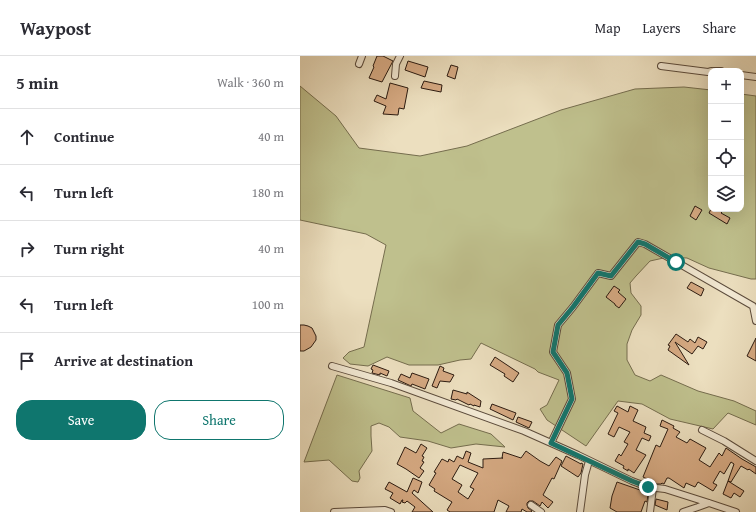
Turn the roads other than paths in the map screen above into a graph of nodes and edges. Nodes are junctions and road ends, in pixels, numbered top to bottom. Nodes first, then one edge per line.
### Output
1 (362, 56) edge
2 (400, 56) edge
3 (359, 64) dead end
4 (661, 66) dead end
5 (708, 72) edge
6 (744, 75) edge
7 (395, 76) dead end
8 (756, 76) edge
9 (755, 304) edge
10 (756, 321) edge
11 (332, 366) dead end
12 (702, 430) dead end
13 (551, 443) junction
14 (589, 460) junction
15 (756, 461) edge
16 (653, 488) junction
17 (709, 502) junction
18 (532, 505) dead end
19 (334, 512) edge
20 (391, 512) edge
21 (541, 512) edge
22 (580, 512) edge
23 (650, 512) edge
24 (683, 512) edge
25 (736, 512) edge

1 - 3 street
2 - 7 street
4 - 5 street
6 - 8 street
9 - 10 street
9 - 13 street
11 - 13 street
12 - 15 street
13 - 14 street
14 - 16 street
14 - 22 street
16 - 17 street
16 - 23 street
17 - 24 street
17 - 25 street
18 - 21 street
19 - 20 street

